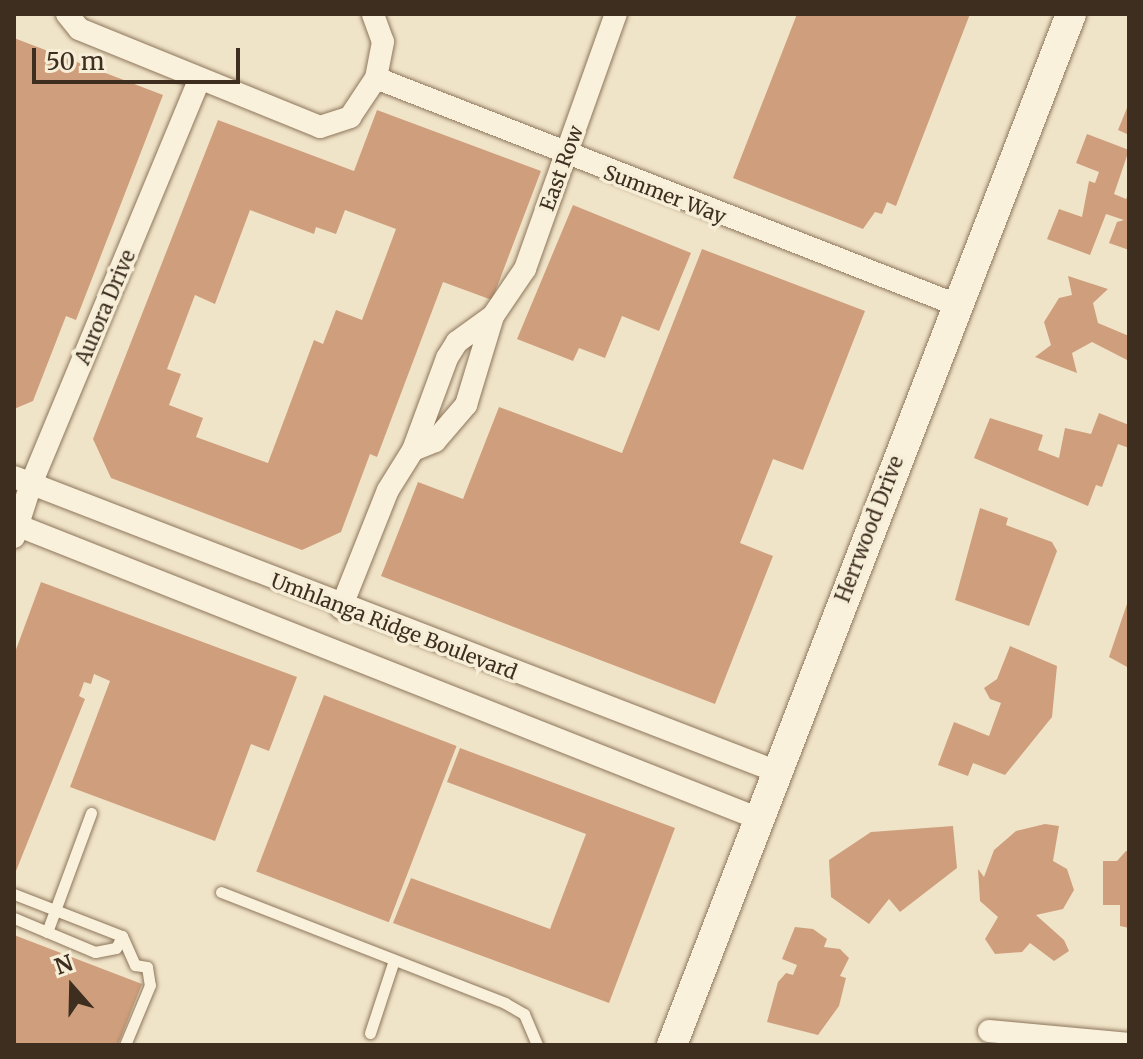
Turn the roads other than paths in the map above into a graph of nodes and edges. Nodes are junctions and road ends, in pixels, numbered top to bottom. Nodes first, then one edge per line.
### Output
1 (67, 14) edge
2 (373, 14) edge
3 (616, 14) edge
4 (1071, 14) edge
5 (376, 78) junction
6 (200, 79) junction
7 (565, 155) junction
8 (957, 305) junction
9 (493, 316) junction
10 (413, 450) junction
11 (22, 480) edge
12 (15, 529) edge
13 (341, 608) junction
14 (775, 771) junction
15 (91, 813) dead end
16 (757, 818) junction
17 (221, 892) dead end
18 (14, 894) edge
19 (55, 911) junction
20 (14, 918) edge
21 (47, 932) junction
22 (122, 936) junction
23 (394, 960) junction
24 (989, 1031) dead end
25 (370, 1033) dead end
26 (1070, 1042) edge
27 (1129, 1044) edge
28 (125, 1045) edge
29 (537, 1045) edge
30 (672, 1045) edge

1 - 6 street
2 - 5 street
3 - 7 street, East Row
4 - 8 street, Herrwood Drive
5 - 6 street
5 - 7 street, Summer Way
6 - 11 street, Aurora Drive
7 - 8 street, Summer Way
7 - 9 street, East Row
8 - 14 street, Herrwood Drive
9 - 10 street, East Row
9 - 10 street, East Row
10 - 13 street, East Row
11 - 12 street, Aurora Drive
11 - 13 street, Umhlanga Ridge Boulevard
12 - 16 street
13 - 14 street, Umhlanga Ridge Boulevard
14 - 16 street, Herrwood Drive
15 - 19 lane
16 - 30 street, Herrwood Drive
17 - 23 lane
18 - 19 lane
19 - 21 lane
19 - 22 lane
20 - 21 lane
21 - 22 lane
22 - 28 lane
23 - 25 lane
23 - 29 lane
24 - 26 street
26 - 27 street

